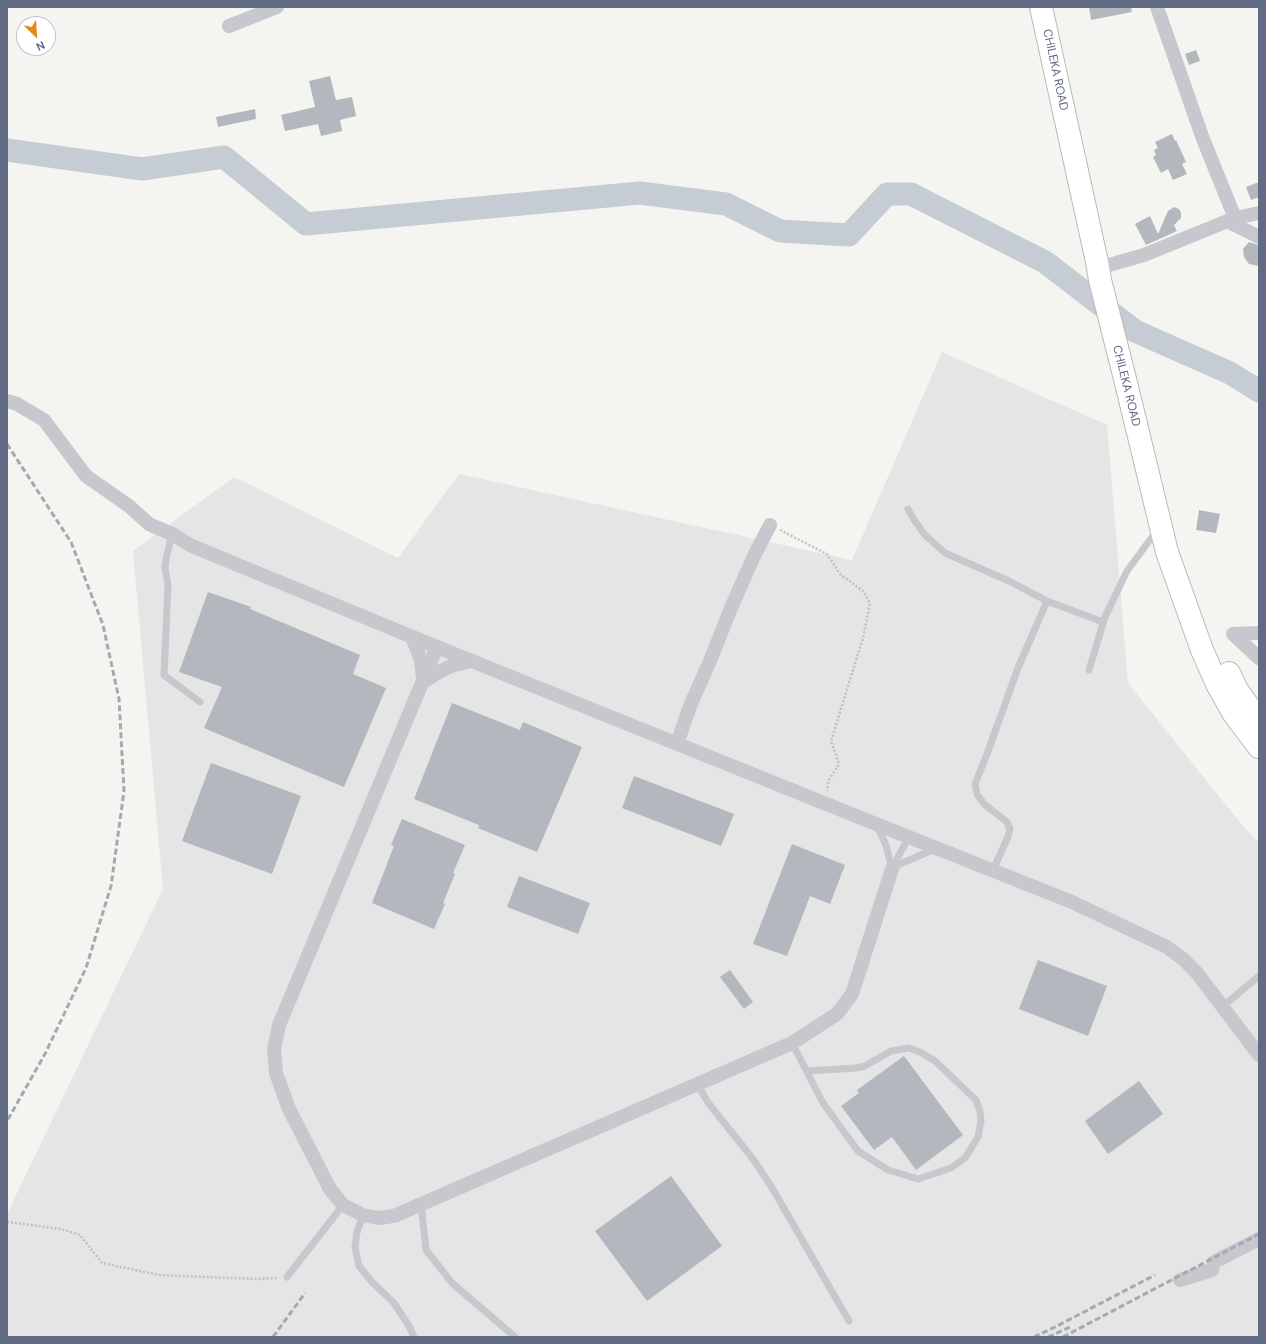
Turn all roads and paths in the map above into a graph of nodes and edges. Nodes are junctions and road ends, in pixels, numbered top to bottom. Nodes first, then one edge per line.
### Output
1 (277, 7) edge
2 (1041, 7) edge
3 (1053, 7) edge
4 (1157, 7) edge
5 (229, 26) dead end
6 (1259, 213) edge
7 (1231, 219) junction
8 (1259, 237) edge
9 (1108, 277) junction
10 (1118, 331) junction
11 (7, 401) edge
12 (908, 509) dead end
13 (770, 525) joint
14 (1160, 526) junction
15 (172, 534) junction
16 (1047, 601) junction
17 (1104, 622) junction
18 (1259, 633) edge
19 (412, 637) junction
20 (437, 647) junction
21 (1259, 658) edge
22 (471, 661) junction
23 (1089, 670) dead end
24 (423, 682) junction
25 (200, 702) dead end
26 (1259, 721) edge
27 (677, 744) junction
28 (1259, 748) edge
29 (825, 804) junction
30 (876, 824) junction
31 (909, 837) junction
32 (938, 848) junction
33 (892, 869) junction
34 (993, 870) junction
35 (1259, 976) edge
36 (1222, 1007) junction
37 (792, 1043) junction
38 (1259, 1055) edge
39 (807, 1071) junction
40 (696, 1084) junction
41 (421, 1204) junction
42 (343, 1205) junction
43 (363, 1215) junction
44 (7, 1222) edge
45 (1259, 1239) edge
46 (287, 1277) joint
47 (1180, 1280) dead end
48 (849, 1321) dead end
49 (414, 1337) edge
50 (517, 1337) edge

1 - 5 street
2 - 9 highway, CHILEKA ROAD
3 - 9 highway, CHILEKA ROAD
4 - 7 street
6 - 7 street
7 - 8 street
7 - 9 street
9 - 10 highway, CHILEKA ROAD
10 - 14 highway, CHILEKA ROAD
10 - 26 highway
11 - 15 street
12 - 16 lane
13 - 27 street
13 - 29 path
14 - 17 lane
14 - 28 highway, CHILEKA ROAD
15 - 19 street
15 - 25 lane
16 - 17 lane
16 - 34 lane
17 - 23 lane
18 - 21 street
19 - 20 street
19 - 24 street
20 - 22 street
20 - 24 street
22 - 24 street
22 - 27 street
24 - 42 street
27 - 29 street
29 - 30 street
30 - 31 street
30 - 33 lane
31 - 32 street
31 - 33 lane
32 - 33 lane
32 - 34 street
33 - 37 street
34 - 36 street
35 - 36 lane
36 - 38 street
37 - 39 lane
37 - 40 street
39 - 39 lane
40 - 41 street
40 - 48 lane
41 - 43 street
41 - 50 lane
42 - 43 street
42 - 46 lane
43 - 49 lane
44 - 46 path
45 - 47 street

